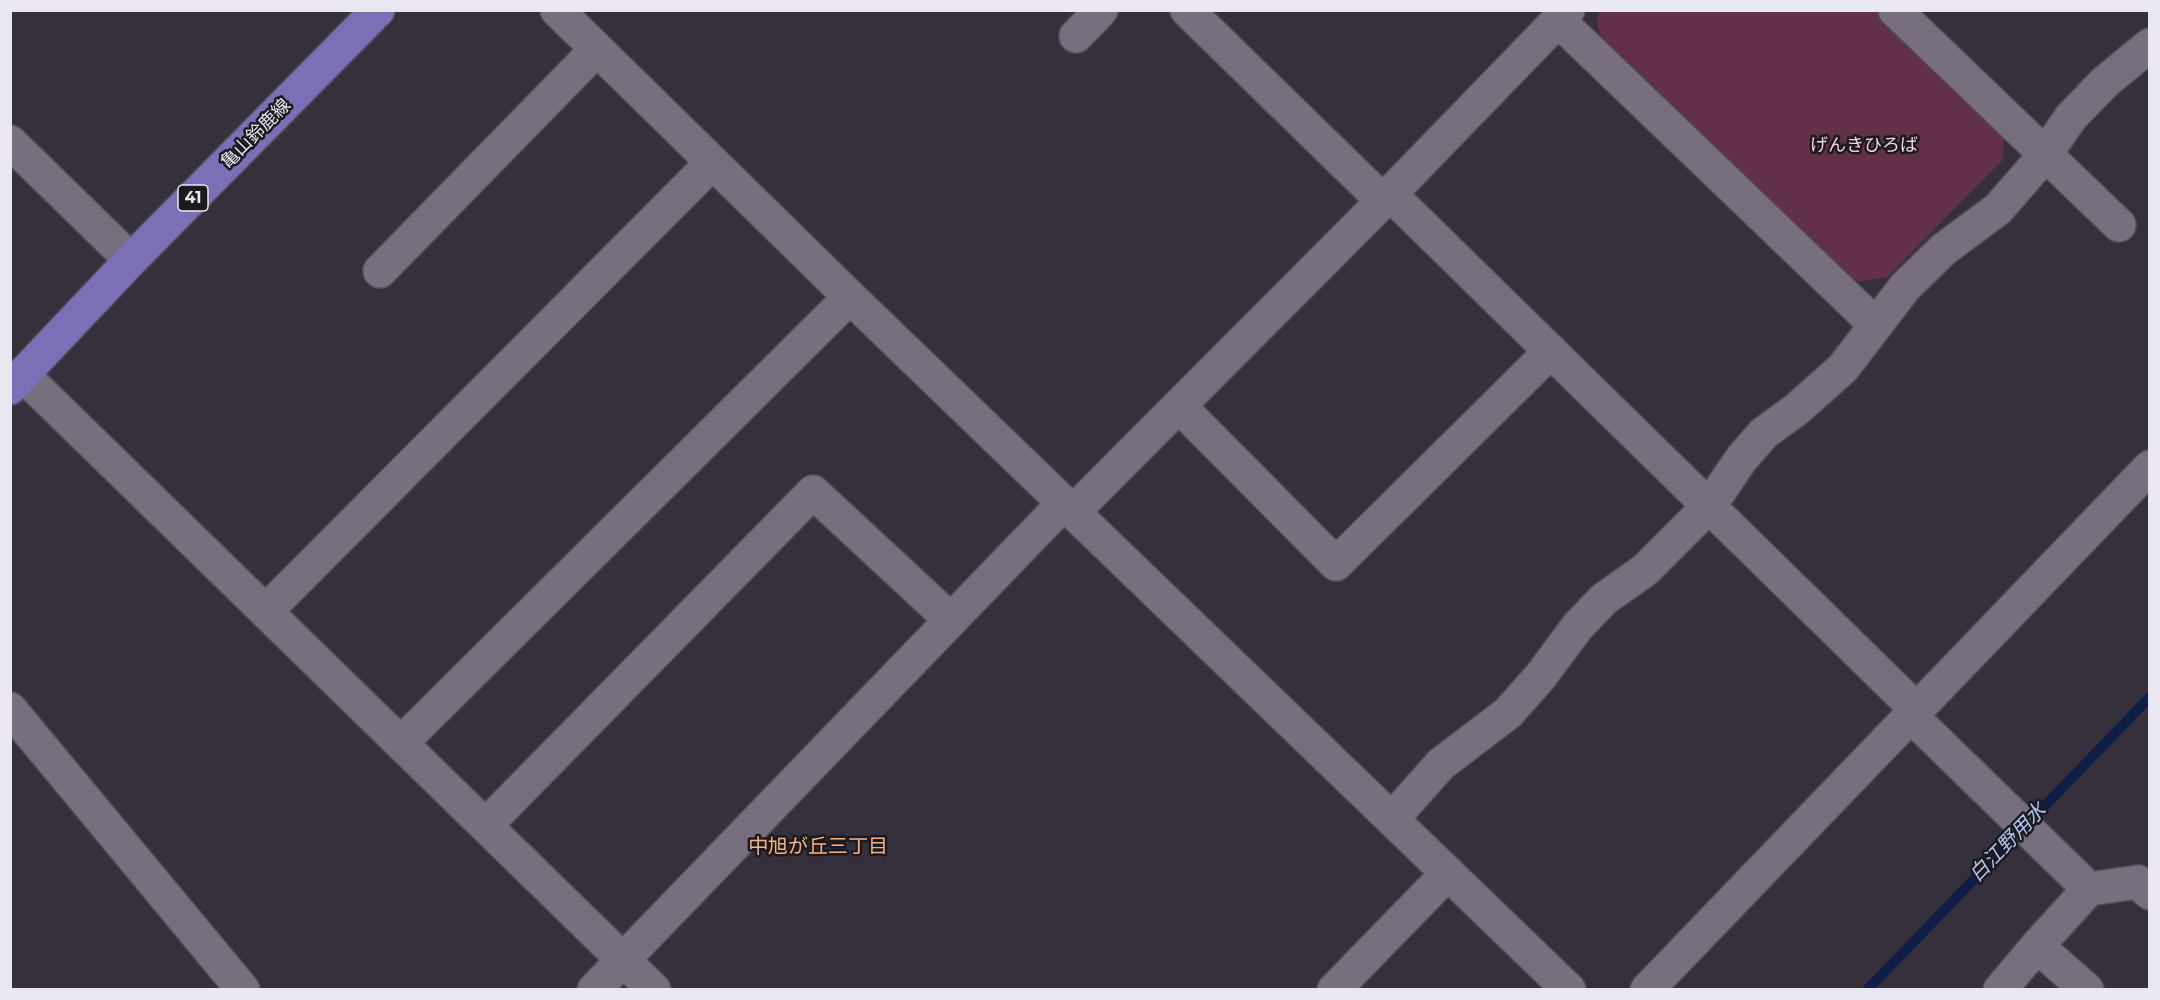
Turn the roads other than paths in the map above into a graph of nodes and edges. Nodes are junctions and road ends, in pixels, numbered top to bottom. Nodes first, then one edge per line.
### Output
1 (378, 10) edge
2 (557, 10) edge
3 (1101, 10) edge
4 (1187, 10) edge
5 (1895, 10) edge
6 (1563, 15) edge
7 (1076, 36) dead end
8 (2150, 45) edge
9 (597, 49) junction
10 (10, 142) edge
11 (2045, 155) junction
12 (712, 163) junction
13 (1387, 197) junction
14 (2119, 225) dead end
15 (131, 260) junction
16 (380, 271) dead end
17 (850, 297) junction
18 (1876, 325) junction
19 (1551, 351) junction
20 (17, 381) edge
21 (1179, 406) junction
22 (2150, 467) edge
23 (1710, 505) junction
24 (1069, 507) junction
25 (266, 611) junction
26 (951, 620) junction
27 (10, 709) edge
28 (1913, 712) junction
29 (402, 742) junction
30 (1392, 819) junction
31 (486, 825) junction
32 (1448, 873) junction
33 (2089, 889) junction
34 (2150, 893) edge
35 (2037, 946) junction
36 (624, 959) junction
37 (243, 990) edge
38 (594, 990) edge
39 (654, 990) edge
40 (1334, 990) edge
41 (1569, 990) edge
42 (1647, 990) edge
43 (2000, 990) edge
44 (2087, 990) edge

1 - 15 main road, 亀山鈴鹿線 / 41
2 - 9 street
3 - 7 street
4 - 13 street
5 - 11 street
6 - 13 street
6 - 18 street
8 - 11 street
9 - 12 street
9 - 16 street
10 - 15 street
11 - 14 street
11 - 18 street
12 - 17 street
12 - 25 street
13 - 19 street
13 - 21 street
15 - 20 main road, 亀山鈴鹿線 / 41
17 - 24 street
17 - 29 street
18 - 23 street
19 - 21 street
19 - 23 street
20 - 25 street
21 - 24 street
22 - 28 street
23 - 28 street
23 - 30 street
24 - 26 street
24 - 30 street
25 - 29 street
26 - 31 street
26 - 36 street
27 - 37 street
28 - 33 street
28 - 42 street
29 - 31 street
30 - 32 street
31 - 36 street
32 - 40 street
32 - 41 street
33 - 34 street
33 - 35 street
35 - 43 street
35 - 44 street
36 - 38 street
36 - 39 street

